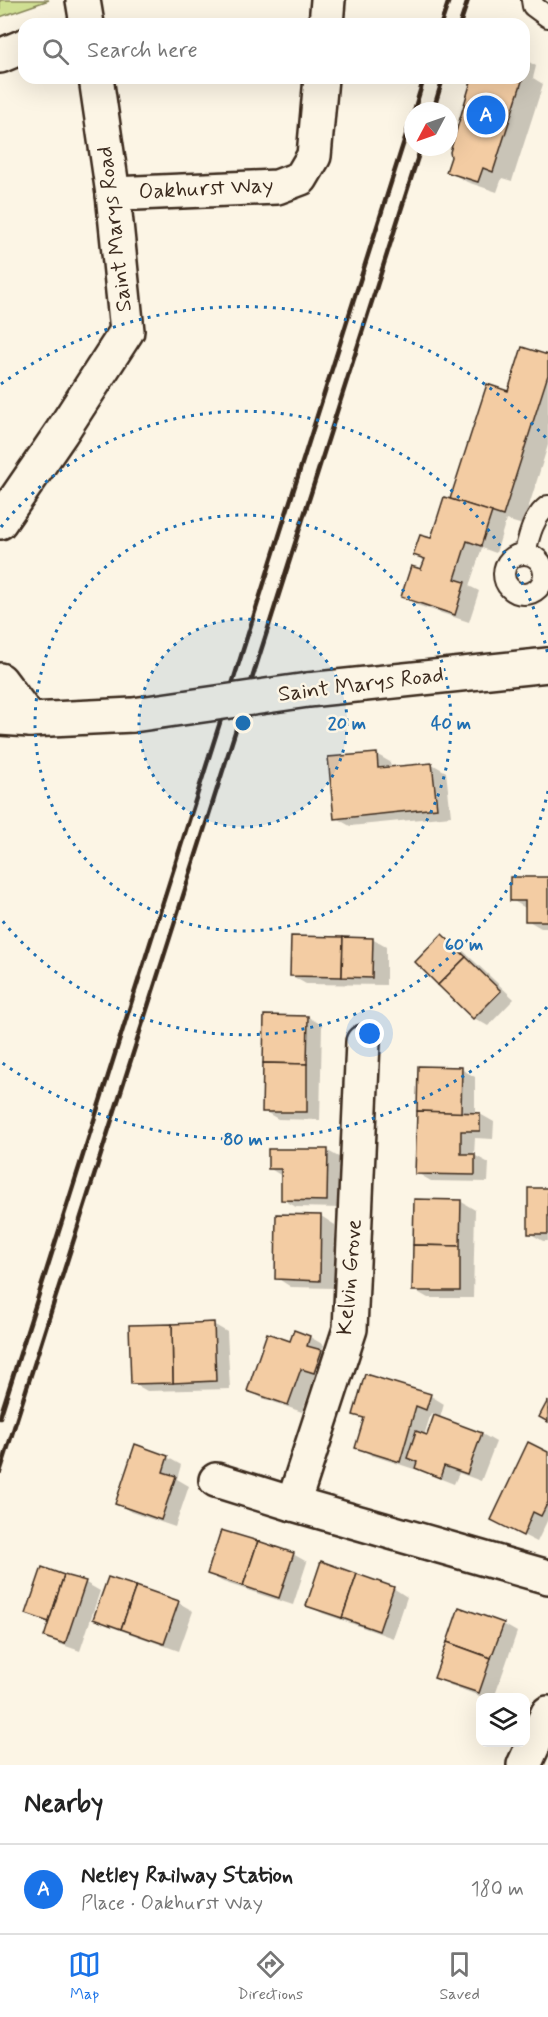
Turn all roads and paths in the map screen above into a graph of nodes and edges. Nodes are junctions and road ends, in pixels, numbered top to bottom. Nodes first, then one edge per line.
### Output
1 (328, 0) edge
2 (532, 0) edge
3 (548, 16) edge
4 (326, 18) edge
5 (18, 48) edge
6 (0, 56) edge
7 (97, 84) edge
8 (321, 84) edge
9 (113, 194) junction
10 (548, 506) edge
11 (0, 522) edge
12 (525, 553) dead end
13 (548, 664) edge
14 (0, 680) edge
15 (15, 719) edge
16 (363, 1042) dead end
17 (216, 1480) dead end
18 (293, 1504) junction
19 (548, 1577) edge
20 (548, 1713) edge
21 (524, 1765) edge

1 - 4 street
2 - 3 lane
5 - 6 street
7 - 9 street, Saint Marys Road
8 - 9 street, Oakhurst Way
9 - 11 street, Saint Marys Road
10 - 12 lane
13 - 15 street, Saint Marys Road, bridge
14 - 15 street, Saint Marys Road
16 - 18 street, Kelvin Grove
17 - 18 street
18 - 19 street
20 - 21 street

